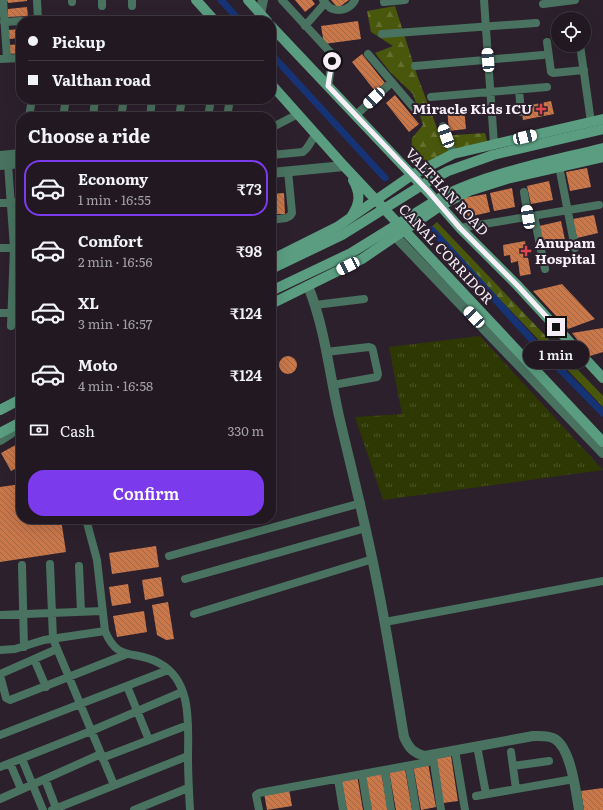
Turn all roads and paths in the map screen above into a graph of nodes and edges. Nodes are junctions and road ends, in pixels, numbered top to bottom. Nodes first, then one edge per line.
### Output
1 (3, 0) edge
2 (37, 0) edge
3 (196, 0) edge
4 (248, 0) edge
5 (263, 0) edge
6 (282, 0) edge
7 (355, 0) edge
8 (405, 0) edge
9 (484, 0) edge
10 (575, 0) edge
11 (324, 1) edge
12 (555, 1) edge
13 (384, 2) dead end
14 (543, 4) dead end
15 (38, 16) edge
16 (210, 16) edge
17 (261, 16) edge
18 (263, 16) edge
19 (3, 18) edge
20 (16, 20) edge
21 (536, 23) dead end
22 (305, 26) junction
23 (486, 27) junction
24 (276, 31) edge
25 (382, 34) dead end
26 (547, 42) dead end
27 (581, 52) edge
28 (368, 54) dead end
29 (543, 55) dead end
30 (3, 58) edge
31 (16, 58) edge
32 (488, 60) junction
33 (415, 66) dead end
34 (584, 70) junction
35 (392, 82) junction
36 (328, 86) junction
37 (547, 87) dead end
38 (276, 90) edge
39 (520, 90) junction
40 (490, 92) junction
41 (431, 97) dead end
42 (414, 108) dead end
43 (521, 112) dead end
44 (298, 114) junction
45 (356, 115) junction
46 (603, 119) edge
47 (590, 122) junction
48 (276, 125) edge
49 (443, 126) dead end
50 (603, 129) edge
51 (316, 134) junction
52 (494, 144) junction
53 (603, 148) edge
54 (16, 154) edge
55 (453, 154) junction
56 (276, 155) edge
57 (0, 156) edge
58 (603, 157) edge
59 (16, 164) edge
60 (4, 165) edge
61 (344, 166) junction
62 (559, 166) junction
63 (288, 171) junction
64 (276, 172) edge
65 (412, 175) junction
66 (524, 192) dead end
67 (377, 201) junction
68 (10, 202) junction
69 (16, 202) edge
70 (0, 203) edge
71 (599, 205) dead end
72 (440, 206) junction
73 (568, 210) junction
74 (531, 216) junction
75 (276, 219) edge
76 (350, 219) junction
77 (460, 228) junction
78 (400, 234) junction
79 (16, 241) edge
80 (0, 248) edge
81 (16, 248) edge
82 (575, 248) dead end
83 (276, 258) edge
84 (16, 261) edge
85 (276, 267) edge
86 (545, 269) dead end
87 (308, 286) junction
88 (276, 289) edge
89 (364, 299) dead end
90 (276, 302) edge
91 (315, 305) junction
92 (0, 313) edge
93 (12, 313) junction
94 (11, 326) dead end
95 (326, 352) junction
96 (603, 378) edge
97 (333, 385) junction
98 (16, 402) edge
99 (0, 410) edge
100 (16, 424) edge
101 (16, 428) edge
102 (0, 433) edge
103 (0, 440) edge
104 (603, 442) edge
105 (603, 453) edge
106 (360, 503) junction
107 (87, 524) edge
108 (366, 528) junction
109 (169, 556) dead end
110 (373, 559) junction
111 (50, 564) dead end
112 (22, 565) dead end
113 (79, 566) dead end
114 (185, 579) dead end
115 (603, 581) edge
116 (102, 611) junction
117 (81, 612) junction
118 (51, 613) junction
119 (23, 614) junction
120 (194, 614) dead end
121 (0, 615) edge
122 (385, 622) junction
123 (105, 631) junction
124 (53, 639) junction
125 (24, 647) junction
126 (57, 649) junction
127 (0, 650) edge
128 (127, 654) junction
129 (34, 659) junction
130 (168, 670) junction
131 (0, 675) edge
132 (69, 677) junction
133 (127, 686) junction
134 (46, 687) junction
135 (182, 692) junction
136 (3, 698) edge
137 (80, 704) junction
138 (137, 712) junction
139 (188, 725) junction
140 (91, 732) junction
141 (0, 735) edge
142 (149, 740) junction
143 (478, 746) junction
144 (455, 750) junction
145 (511, 752) dead end
146 (102, 756) junction
147 (188, 756) junction
148 (433, 758) junction
149 (22, 759) junction
150 (549, 761) dead end
151 (10, 763) junction
152 (409, 766) junction
153 (513, 766) junction
154 (0, 767) edge
155 (385, 770) junction
156 (362, 774) junction
157 (338, 778) junction
158 (45, 779) junction
159 (574, 779) junction
160 (32, 784) junction
161 (114, 785) junction
162 (188, 788) junction
163 (516, 789) junction
164 (21, 790) junction
165 (486, 794) junction
166 (476, 796) dead end
167 (0, 799) edge
168 (59, 808) edge
169 (43, 810) edge
170 (134, 810) edge
171 (190, 810) edge
172 (259, 810) edge
173 (344, 810) edge
174 (368, 810) edge
175 (392, 810) edge
176 (416, 810) edge
177 (439, 810) edge
178 (465, 810) edge
179 (579, 810) edge

1 - 19 street
2 - 15 street
3 - 16 main road
4 - 17 main road
5 - 18 street
6 - 22 street
7 - 11 street
8 - 13 street
9 - 23 street
10 - 12 street
11 - 22 street
12 - 14 street
19 - 20 street
19 - 30 street
21 - 23 street
22 - 36 street
23 - 25 street
23 - 32 street
24 - 36 main road, VALTHAN ROAD
26 - 34 street
27 - 34 street
28 - 35 street
29 - 32 street
30 - 31 street
32 - 33 street
32 - 40 street
34 - 47 street
35 - 42 street
35 - 45 street
36 - 45 main road, VALTHAN ROAD
37 - 39 street
38 - 44 main road, CANAL CORRIDOR
39 - 40 street
39 - 43 street
40 - 41 street
40 - 52 street
44 - 48 street
44 - 51 main road, CANAL CORRIDOR
45 - 65 main road, VALTHAN ROAD
46 - 47 main road
47 - 52 main road
49 - 55 street
50 - 85 main road, bridge
51 - 56 street
51 - 61 main road, CANAL CORRIDOR
52 - 55 main road
53 - 88 main road, bridge
54 - 57 street
55 - 65 main road
58 - 62 main road
59 - 60 street
60 - 68 street
61 - 63 street
61 - 67 main road, CANAL CORRIDOR
61 - 76 main road
62 - 72 main road
62 - 73 street
63 - 64 street
63 - 75 street
65 - 67 main road
65 - 72 main road, VALTHAN ROAD
66 - 74 street
67 - 76 main road
67 - 78 main road, CANAL CORRIDOR
68 - 69 street
68 - 70 street
68 - 79 street
71 - 73 street
72 - 77 main road, VALTHAN ROAD
72 - 78 main road
73 - 74 street
73 - 82 street
74 - 77 street
74 - 86 street
76 - 83 main road
77 - 96 main road, VALTHAN ROAD
78 - 87 main road
78 - 104 main road, CANAL CORRIDOR
78 - 105 street
80 - 81 street
84 - 93 street
87 - 90 main road
87 - 91 street
89 - 91 street
91 - 95 street
92 - 93 street
93 - 94 street
95 - 97 street
95 - 97 street
97 - 106 street
98 - 99 main road
100 - 102 main road
101 - 103 street
106 - 108 street
106 - 109 street
107 - 116 street
108 - 110 street
108 - 114 street
110 - 120 street
110 - 122 street
111 - 118 street
112 - 119 street
113 - 117 street
115 - 122 street
116 - 117 street
116 - 123 street
117 - 118 street
118 - 119 street
118 - 124 street
119 - 121 street
119 - 125 street
122 - 148 street
123 - 124 street
123 - 128 street
124 - 125 street
124 - 126 street
125 - 127 street
126 - 129 street
126 - 132 street
128 - 130 street
128 - 132 street
129 - 131 street
129 - 134 street
130 - 133 street
130 - 135 street
131 - 136 street
132 - 134 street
132 - 137 street
133 - 137 street
133 - 138 street
134 - 136 street
135 - 138 street
135 - 139 street
137 - 140 street
137 - 141 street
138 - 140 street
138 - 142 street
139 - 142 street
139 - 147 street
140 - 146 street
140 - 149 street
142 - 146 street
143 - 144 street
143 - 159 street
143 - 165 street
144 - 148 street
144 - 178 street
145 - 153 street
146 - 158 street
146 - 161 street
147 - 161 street
147 - 162 street
148 - 152 street
148 - 177 street
149 - 151 street
149 - 160 street
150 - 153 street
151 - 154 street
151 - 164 street
152 - 155 street
152 - 176 street
153 - 163 street
155 - 156 street
155 - 175 street
156 - 157 street
156 - 174 street
157 - 172 street
157 - 173 street
158 - 160 street
158 - 168 street
159 - 163 street
159 - 179 street
160 - 164 street
160 - 169 street
161 - 168 street
162 - 170 street
162 - 171 street
163 - 165 street
164 - 167 street
165 - 166 street

